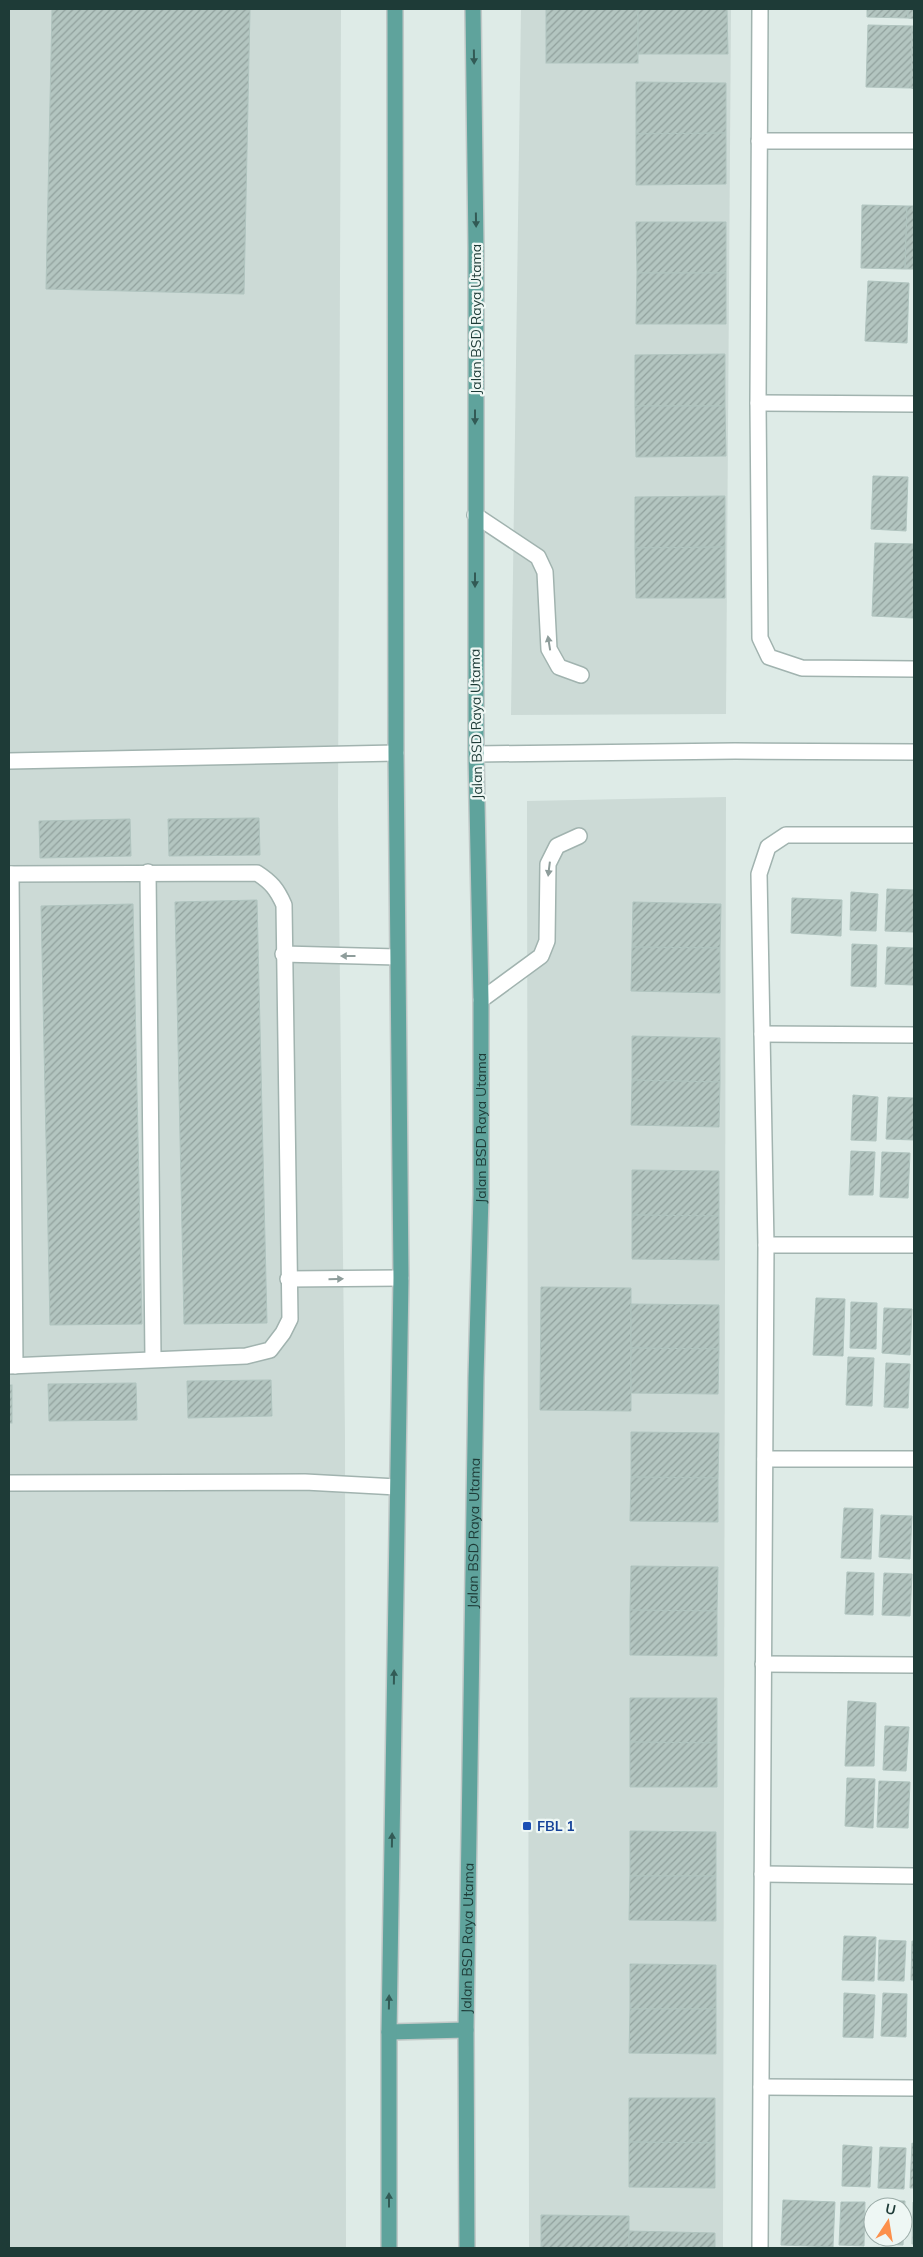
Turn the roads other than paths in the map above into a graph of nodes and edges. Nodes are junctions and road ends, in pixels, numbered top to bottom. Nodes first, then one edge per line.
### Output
1 (395, 9) edge
2 (473, 9) edge
3 (760, 9) edge
4 (759, 142) junction
5 (914, 142) edge
6 (758, 403) junction
7 (914, 404) edge
8 (475, 515) junction
9 (914, 669) edge
10 (581, 675) dead end
11 (914, 752) edge
12 (396, 753) junction
13 (476, 754) junction
14 (9, 761) edge
15 (914, 835) edge
16 (579, 836) dead end
17 (148, 872) junction
18 (10, 874) edge
19 (283, 954) junction
20 (397, 956) junction
21 (481, 1000) junction
22 (762, 1034) junction
23 (914, 1035) edge
24 (914, 1244) edge
25 (766, 1245) junction
26 (401, 1278) junction
27 (288, 1279) junction
28 (153, 1359) junction
29 (12, 1366) edge
30 (765, 1459) junction
31 (914, 1460) edge
32 (9, 1483) edge
33 (397, 1487) junction
34 (763, 1664) junction
35 (914, 1665) edge
36 (762, 1874) junction
37 (914, 1876) edge
38 (466, 2030) junction
39 (389, 2032) junction
40 (760, 2087) junction
41 (914, 2088) edge
42 (389, 2248) edge
43 (467, 2248) edge
44 (760, 2248) edge

1 - 12 main road
2 -> 8 main road, Jalan BSD Raya Utama
3 - 4 street
4 - 5 street
4 - 6 street
6 - 7 street
6 - 9 street
10 -> 8 street
8 -> 13 main road, Jalan BSD Raya Utama
11 - 13 street
12 - 14 street
12 - 20 main road
13 - 21 main road, Jalan BSD Raya Utama
15 - 22 street
16 -> 21 street
17 - 18 street
17 - 19 street
17 - 28 street
18 - 29 street
20 -> 19 street
19 - 27 street
20 - 26 main road
21 - 38 main road, Jalan BSD Raya Utama
22 - 23 street
22 - 25 street
24 - 25 street
25 - 30 street
27 -> 26 street
26 - 33 main road
27 - 28 street
28 - 29 street
30 - 31 street
30 - 34 street
32 - 33 street
39 -> 33 main road
34 - 35 street
34 - 36 street
36 - 37 street
36 - 40 street
38 - 39 main road
38 - 43 main road, Jalan BSD Raya Utama
42 -> 39 main road
40 - 41 street
40 - 44 street

